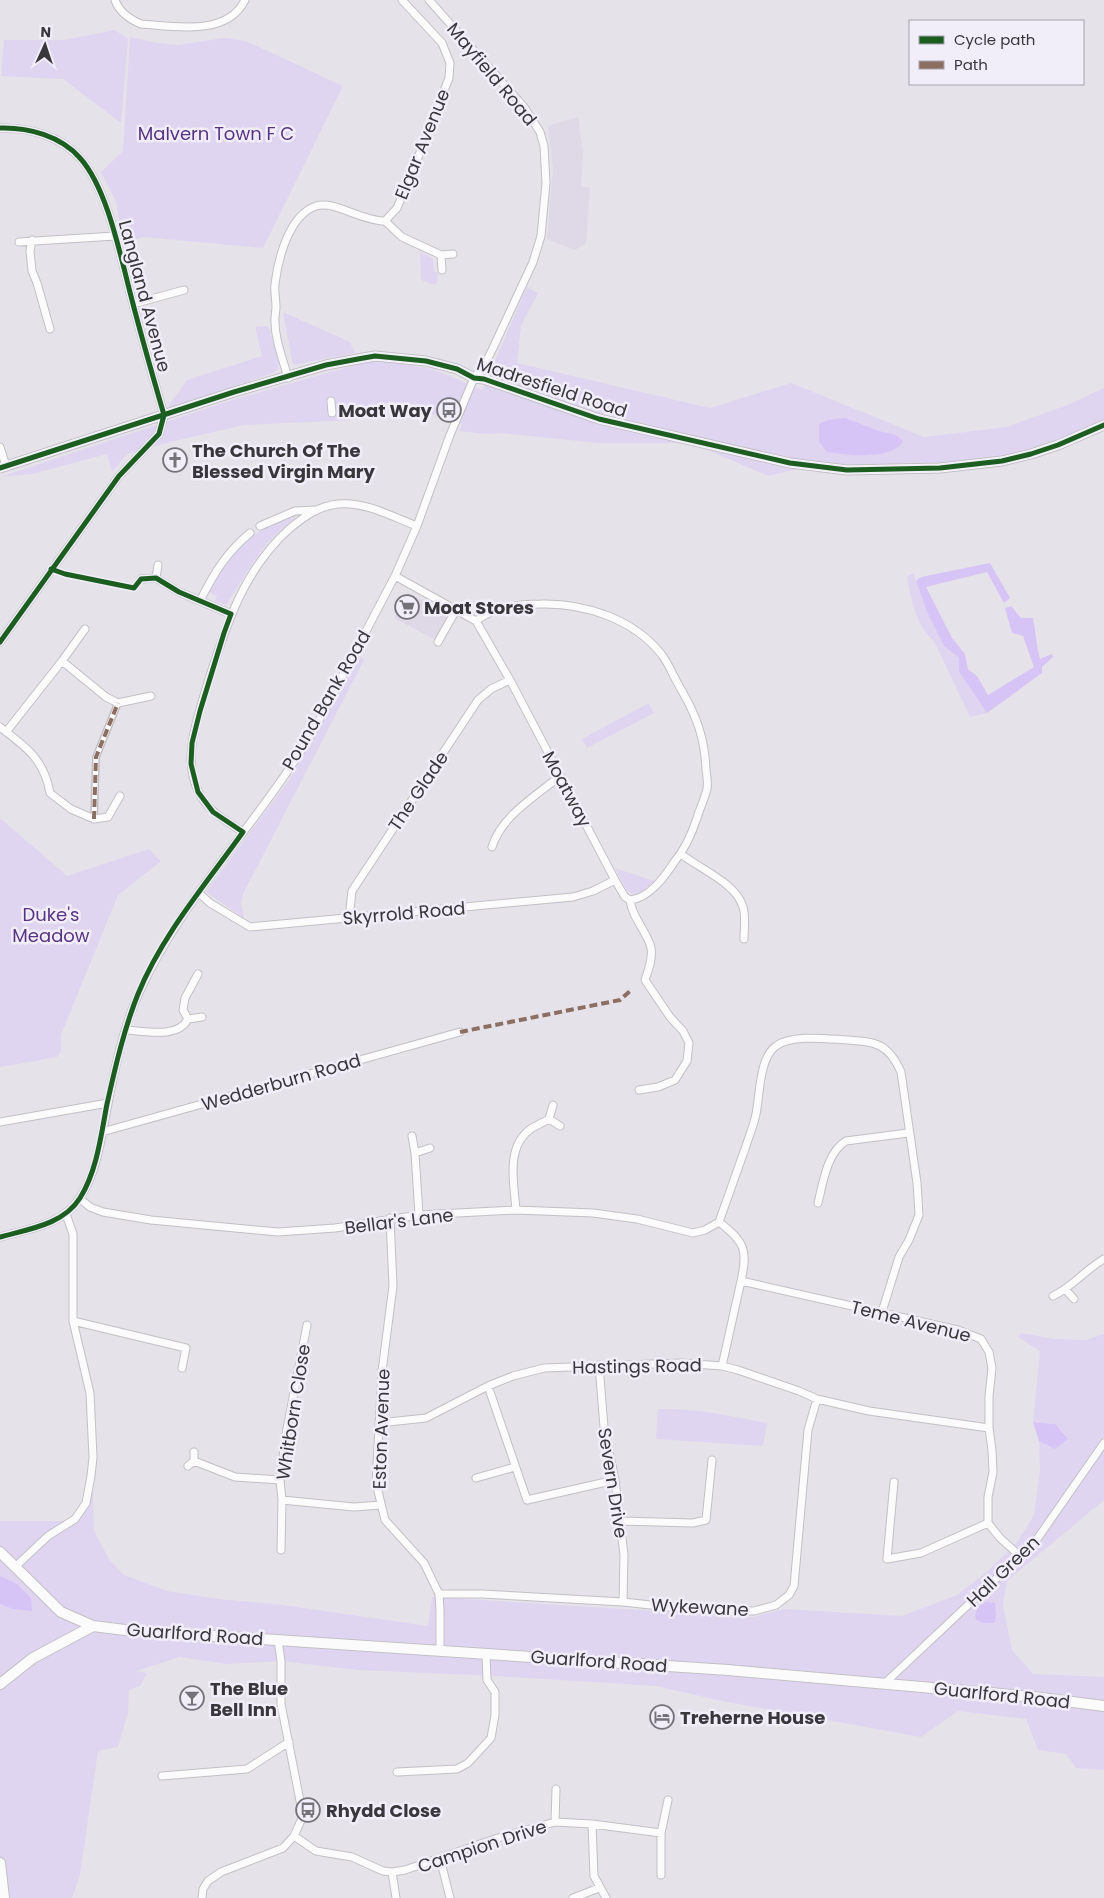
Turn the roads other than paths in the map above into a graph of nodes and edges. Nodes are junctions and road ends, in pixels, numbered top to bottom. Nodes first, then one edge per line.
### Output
1 (116, 0) edge
2 (245, 0) edge
3 (402, 0) edge
4 (429, 0) edge
5 (0, 128) edge
6 (385, 221) junction
7 (115, 236) junction
8 (32, 240) junction
9 (19, 242) dead end
10 (453, 254) dead end
11 (441, 255) junction
12 (442, 270) dead end
13 (184, 290) dead end
14 (133, 304) junction
15 (50, 329) dead end
16 (288, 378) junction
17 (474, 378) junction
18 (331, 402) dead end
19 (332, 413) dead end
20 (164, 414) junction
21 (1104, 424) edge
22 (0, 447) edge
23 (3, 467) edge
24 (317, 510) junction
25 (260, 526) dead end
26 (417, 526) junction
27 (250, 533) dead end
28 (158, 566) dead end
29 (395, 576) junction
30 (156, 578) junction
31 (141, 579) dead end
32 (200, 601) junction
33 (456, 610) junction
34 (231, 614) junction
35 (476, 621) junction
36 (85, 629) dead end
37 (1, 639) edge
38 (438, 642) dead end
39 (62, 661) junction
40 (510, 680) junction
41 (151, 696) dead end
42 (118, 703) junction
43 (3, 730) edge
44 (560, 776) junction
45 (120, 796) dead end
46 (94, 820) junction
47 (243, 832) junction
48 (492, 847) dead end
49 (681, 854) junction
50 (615, 880) junction
51 (199, 893) junction
52 (630, 900) junction
53 (349, 918) junction
54 (744, 939) dead end
55 (198, 974) dead end
56 (202, 1017) dead end
57 (188, 1019) junction
58 (126, 1030) junction
59 (460, 1032) dead end
60 (640, 1090) dead end
61 (108, 1103) junction
62 (553, 1105) dead end
63 (550, 1119) junction
64 (0, 1122) edge
65 (560, 1126) dead end
66 (102, 1132) junction
67 (908, 1133) junction
68 (412, 1136) dead end
69 (430, 1148) dead end
70 (415, 1153) junction
71 (80, 1199) junction
72 (818, 1203) dead end
73 (516, 1210) junction
74 (66, 1214) junction
75 (419, 1215) junction
76 (390, 1218) junction
77 (719, 1222) junction
78 (0, 1237) edge
79 (1104, 1259) edge
80 (741, 1281) junction
81 (1066, 1290) junction
82 (1053, 1296) dead end
83 (1074, 1299) dead end
84 (882, 1312) junction
85 (73, 1321) junction
86 (307, 1325) dead end
87 (600, 1366) junction
88 (722, 1366) junction
89 (182, 1368) dead end
90 (488, 1386) junction
91 (818, 1399) junction
92 (379, 1423) junction
93 (989, 1428) junction
94 (1104, 1444) edge
95 (194, 1452) dead end
96 (712, 1460) dead end
97 (516, 1467) junction
98 (476, 1478) dead end
99 (280, 1480) junction
100 (615, 1480) junction
101 (894, 1482) dead end
102 (282, 1500) junction
103 (381, 1505) junction
104 (620, 1521) junction
105 (988, 1523) junction
106 (281, 1550) dead end
107 (0, 1552) edge
108 (1020, 1556) junction
109 (15, 1567) junction
110 (439, 1594) junction
111 (623, 1602) junction
112 (93, 1626) junction
113 (278, 1640) junction
114 (440, 1650) junction
115 (486, 1654) junction
116 (0, 1684) edge
117 (884, 1684) junction
118 (1104, 1706) edge
119 (289, 1742) junction
120 (397, 1772) dead end
121 (162, 1776) dead end
122 (556, 1789) dead end
123 (668, 1800) dead end
124 (555, 1822) junction
125 (592, 1824) junction
126 (661, 1833) junction
127 (294, 1836) junction
128 (440, 1858) junction
129 (0, 1863) edge
130 (392, 1872) junction
131 (661, 1875) dead end
132 (599, 1888) junction
133 (4, 1898) edge
134 (202, 1898) edge
135 (396, 1898) edge
136 (450, 1898) edge
137 (573, 1898) edge
138 (606, 1898) edge

1 - 2 street
3 - 6 street, Elgar Avenue
4 - 17 street, Mayfield Road
5 - 7 street, Langland Avenue
6 - 11 street
6 - 16 street
7 - 8 street, Langland Avenue
7 - 14 street, Langland Avenue
8 - 9 street, Langland Avenue
8 - 15 street
10 - 11 street
11 - 12 street
13 - 14 street, Langland Avenue
14 - 20 street, Langland Avenue
16 - 17 street, Madresfield Road
16 - 20 street, Madresfield Road
17 - 21 street, Madresfield Road
17 - 26 street, Pound Bank Road
18 - 19 street
20 - 23 street, Madresfield Road
20 - 37 street
22 - 23 street
24 - 25 street
24 - 26 street
24 - 34 street
26 - 29 street, Pound Bank Road
27 - 32 street
28 - 30 street
29 - 33 street
29 - 47 street, Pound Bank Road
30 - 31 street
30 - 32 street
32 - 34 street
33 - 35 street
33 - 38 street
34 - 47 street
35 - 40 street, Moatway
35 - 49 street
36 - 39 street
39 - 42 street
39 - 43 street
40 - 44 street, Moatway
40 - 53 street, The Glade
41 - 42 street
42 - 46 street
43 - 46 street
44 - 48 street
44 - 50 street, Moatway
45 - 46 street
47 - 51 street, Pound Bank Road
49 - 52 street
49 - 54 street
50 - 52 street, Moatway
50 - 53 street, Skyrrold Road
51 - 53 street, Skyrrold Road
51 - 58 street, Pound Bank Road
52 - 60 street, Moatway
55 - 57 street
56 - 57 street
57 - 58 street
58 - 61 street, Pound Bank Road
59 - 66 street, Wedderburn Road
61 - 64 street
61 - 66 street, Pound Bank Road
62 - 63 street
63 - 65 street
63 - 73 street
66 - 71 street, Pound Bank Road
67 - 72 street
67 - 77 street
67 - 84 street
68 - 70 street
69 - 70 street
70 - 75 street
71 - 74 street, Pound Bank Road
71 - 76 street, Bellar's Lane
73 - 75 street, Bellar's Lane
73 - 77 street, Bellar's Lane
74 - 78 street, Pound Bank Road
74 - 85 street
75 - 76 street, Bellar's Lane
76 - 92 street, Eston Avenue
77 - 80 street
79 - 81 street
80 - 84 street, Teme Avenue
80 - 88 street
81 - 82 street
81 - 83 street
84 - 93 street, Teme Avenue
85 - 89 street
85 - 109 street
86 - 99 street, Whitborn Close
87 - 88 street, Hastings Road
87 - 90 street, Hastings Road
87 - 100 street, Severn Drive
88 - 91 street, Hastings Road
90 - 92 street, Hastings Road
90 - 97 street
91 - 93 street, Hastings Road
91 - 111 street, Wykewane
92 - 103 street, Eston Avenue
93 - 105 street, Teme Avenue
94 - 108 street, Hall Green
95 - 99 street
96 - 104 street
97 - 98 street
97 - 100 street
99 - 102 street, Whitborn Close
100 - 104 street, Severn Drive
101 - 105 street
102 - 103 street, Whitborn Close
102 - 106 street, Whitborn Close
103 - 110 street, Eston Avenue
104 - 111 street, Severn Drive
105 - 108 street
107 - 109 main road, Guarlford Road
108 - 117 street, Hall Green
109 - 112 main road, Guarlford Road
110 - 111 street, Wykewane
110 - 114 street, Eston Avenue
112 - 113 main road, Guarlford Road
112 - 116 main road
113 - 114 main road, Guarlford Road
113 - 119 street
114 - 115 main road, Guarlford Road
115 - 117 main road, Guarlford Road
115 - 120 street
117 - 118 main road, Guarlford Road
119 - 121 street
119 - 127 street
122 - 124 street
123 - 126 street
124 - 125 street, Campion Drive
124 - 128 street, Campion Drive
125 - 126 street, Campion Drive
125 - 132 street
126 - 131 street
127 - 130 street
127 - 134 street
128 - 130 street, Campion Drive
128 - 136 street
129 - 133 main road
130 - 135 street
132 - 137 street
132 - 138 street

